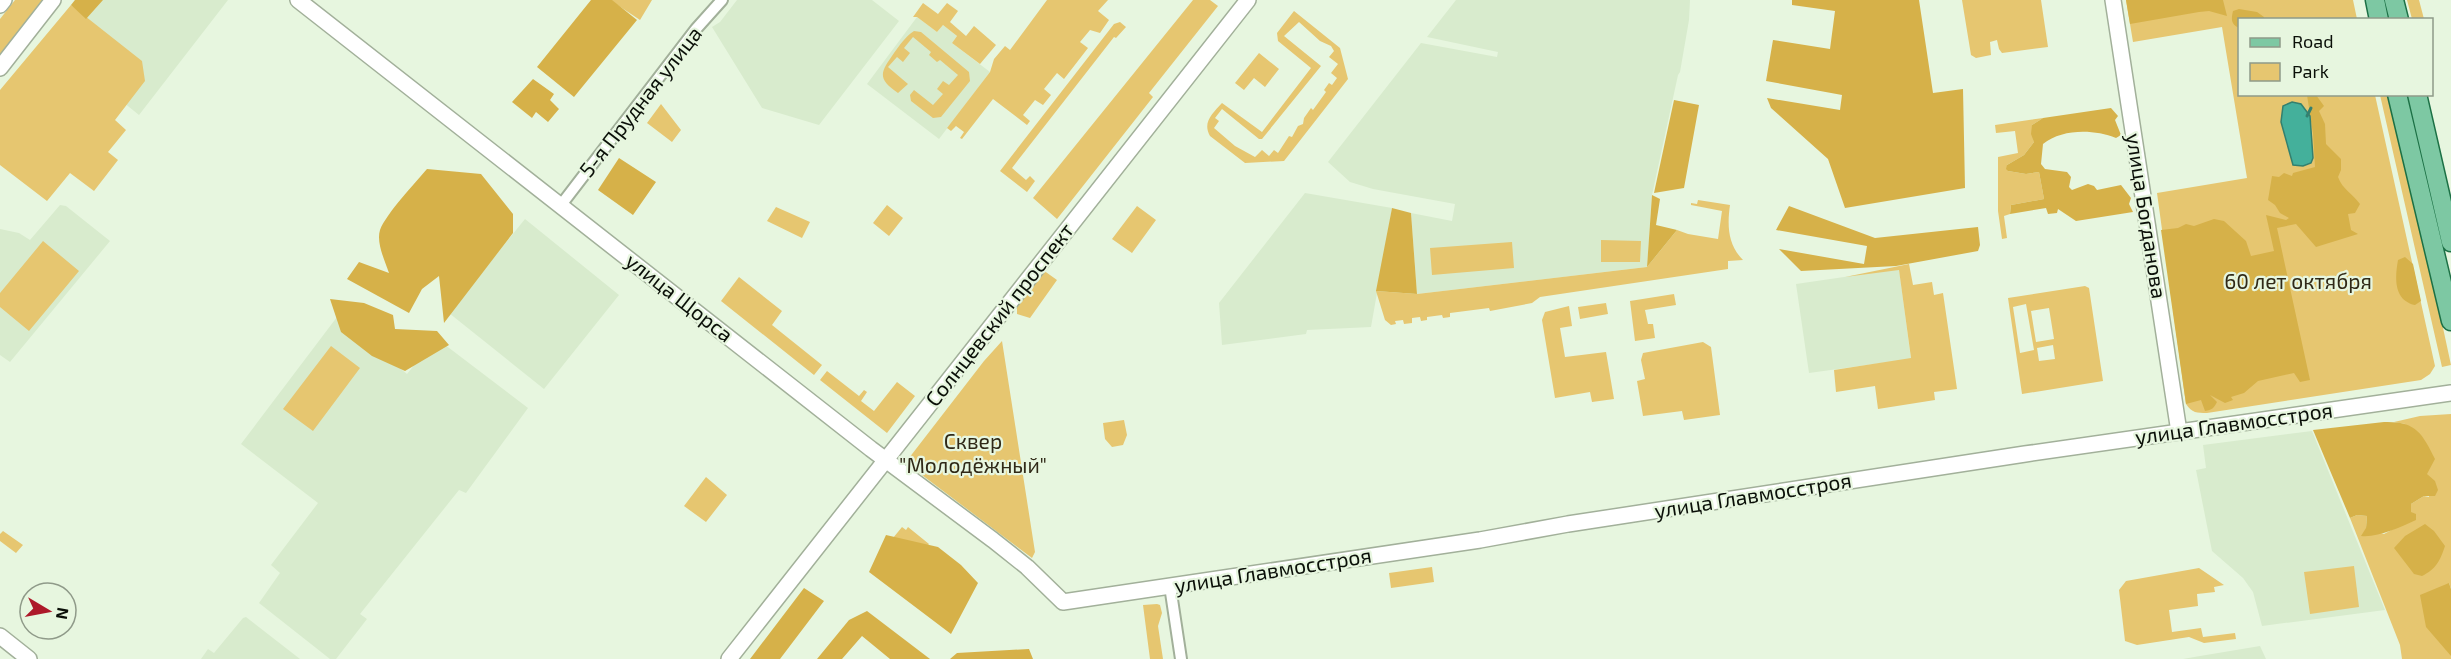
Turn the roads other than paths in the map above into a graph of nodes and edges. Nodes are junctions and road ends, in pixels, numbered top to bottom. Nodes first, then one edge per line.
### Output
1 (4, 0) edge
2 (53, 0) edge
3 (298, 0) edge
4 (722, 0) edge
5 (1248, 0) edge
6 (2113, 0) edge
7 (2375, 0) edge
8 (2394, 0) edge
9 (0, 5) edge
10 (2379, 18) edge
11 (2398, 18) edge
12 (0, 68) edge
13 (2397, 96) edge
14 (2417, 96) edge
15 (561, 206) junction
16 (2451, 242) edge
17 (2451, 321) edge
18 (2451, 393) edge
19 (2179, 432) junction
20 (887, 460) junction
21 (1170, 586) junction
22 (1057, 598) joint
23 (0, 636) edge
24 (29, 659) edge
25 (729, 659) edge
26 (1181, 659) edge

1 - 9 street
2 - 12 street
3 - 15 street, улица Щорса
4 - 15 street, 5-я Прудная улица
5 - 20 street, Солнцевский проспект
6 - 19 street, улица Богданова
7 - 10 main road
8 - 11 main road
13 - 17 main road
14 - 16 main road
15 - 20 street, улица Щорса
18 - 19 street, улица Главмосстроя
19 - 21 street, улица Главмосстроя
20 - 22 street, улица Щорса
20 - 25 street, Солнцевский проспект
21 - 22 street, улица Главмосстроя
21 - 26 street
23 - 24 street

